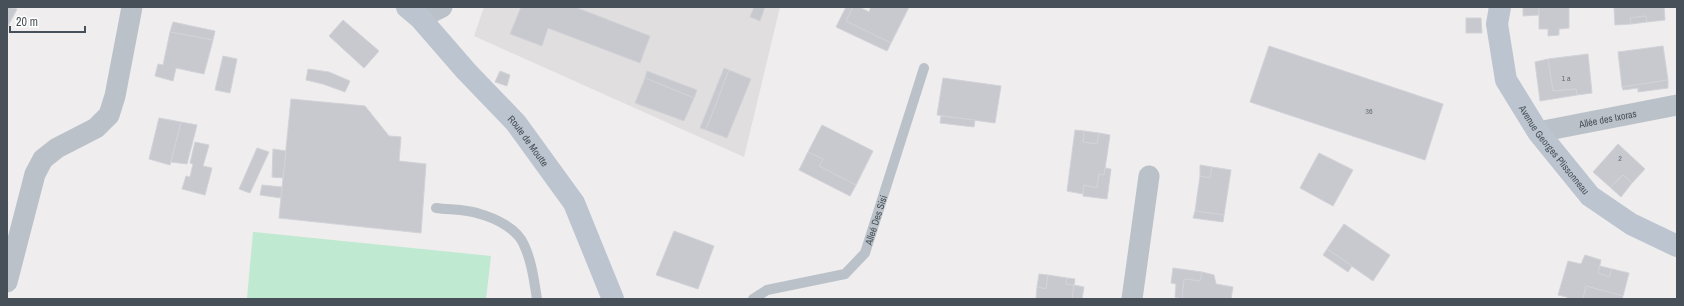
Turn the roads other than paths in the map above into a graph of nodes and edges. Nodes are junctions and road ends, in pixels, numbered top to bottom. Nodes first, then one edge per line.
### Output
1 (132, 7) edge
2 (442, 7) edge
3 (1500, 7) edge
4 (413, 13) edge
5 (924, 68) dead end
6 (1677, 105) edge
7 (1538, 132) junction
8 (1149, 176) dead end
9 (436, 208) dead end
10 (1677, 246) edge
11 (7, 282) edge
12 (538, 299) edge
13 (613, 299) edge
14 (753, 299) edge
15 (1132, 299) edge

1 - 11 street
2 - 4 street
3 - 7 street, Avenue Georges Plissonneau
4 - 13 street, Route de Moutte
5 - 14 lane, Alleé Des Sisi
6 - 7 street, Allée des Ixoras
7 - 10 street, Avenue Georges Plissonneau
8 - 15 street
9 - 12 lane

